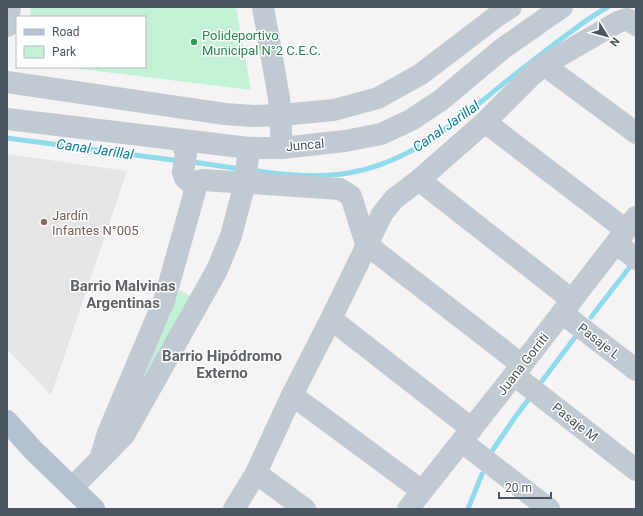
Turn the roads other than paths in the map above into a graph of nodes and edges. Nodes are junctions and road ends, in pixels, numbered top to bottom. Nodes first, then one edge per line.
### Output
1 (10, 7) edge
2 (263, 7) edge
3 (511, 7) edge
4 (562, 7) edge
5 (636, 25) edge
6 (7, 26) edge
7 (544, 65) junction
8 (7, 82) edge
9 (281, 115) junction
10 (7, 119) edge
11 (484, 122) junction
12 (636, 133) edge
13 (181, 140) junction
14 (249, 148) junction
15 (282, 148) junction
16 (419, 180) junction
17 (191, 183) junction
18 (245, 183) junction
19 (626, 230) edge
20 (366, 244) junction
21 (636, 259) edge
22 (567, 306) junction
23 (331, 319) junction
24 (518, 370) junction
25 (636, 370) edge
26 (292, 395) junction
27 (7, 421) edge
28 (467, 435) junction
29 (100, 460) junction
30 (636, 470) edge
31 (256, 473) junction
32 (72, 488) junction
33 (413, 504) edge
34 (94, 509) edge
35 (234, 509) edge
36 (305, 509) edge
37 (549, 509) edge

1 - 6 street
2 - 9 street
3 - 9 street
4 - 15 street, Juncal
5 - 7 street
7 - 11 street
7 - 12 street
8 - 9 street
9 - 15 street
10 - 13 street, Juncal
11 - 16 street
11 - 19 street
13 - 14 street, Juncal
13 - 17 street
14 - 15 street, Juncal
14 - 18 street
16 - 20 street
16 - 22 street, Pasaje L
17 - 18 street
17 - 29 street
18 - 20 street
18 - 29 street
19 - 21 street
19 - 22 street, Juana Gorriti
20 - 23 street
20 - 24 street, Pasaje M
22 - 24 street, Juana Gorriti
22 - 25 street, Pasaje L
23 - 26 street
23 - 28 street
24 - 28 street, Juana Gorriti
24 - 30 street, Pasaje M
26 - 31 street
26 - 33 street
27 - 32 main road
28 - 33 street, Juana Gorriti
28 - 37 street
29 - 32 street
31 - 35 street
31 - 36 street
32 - 34 main road

